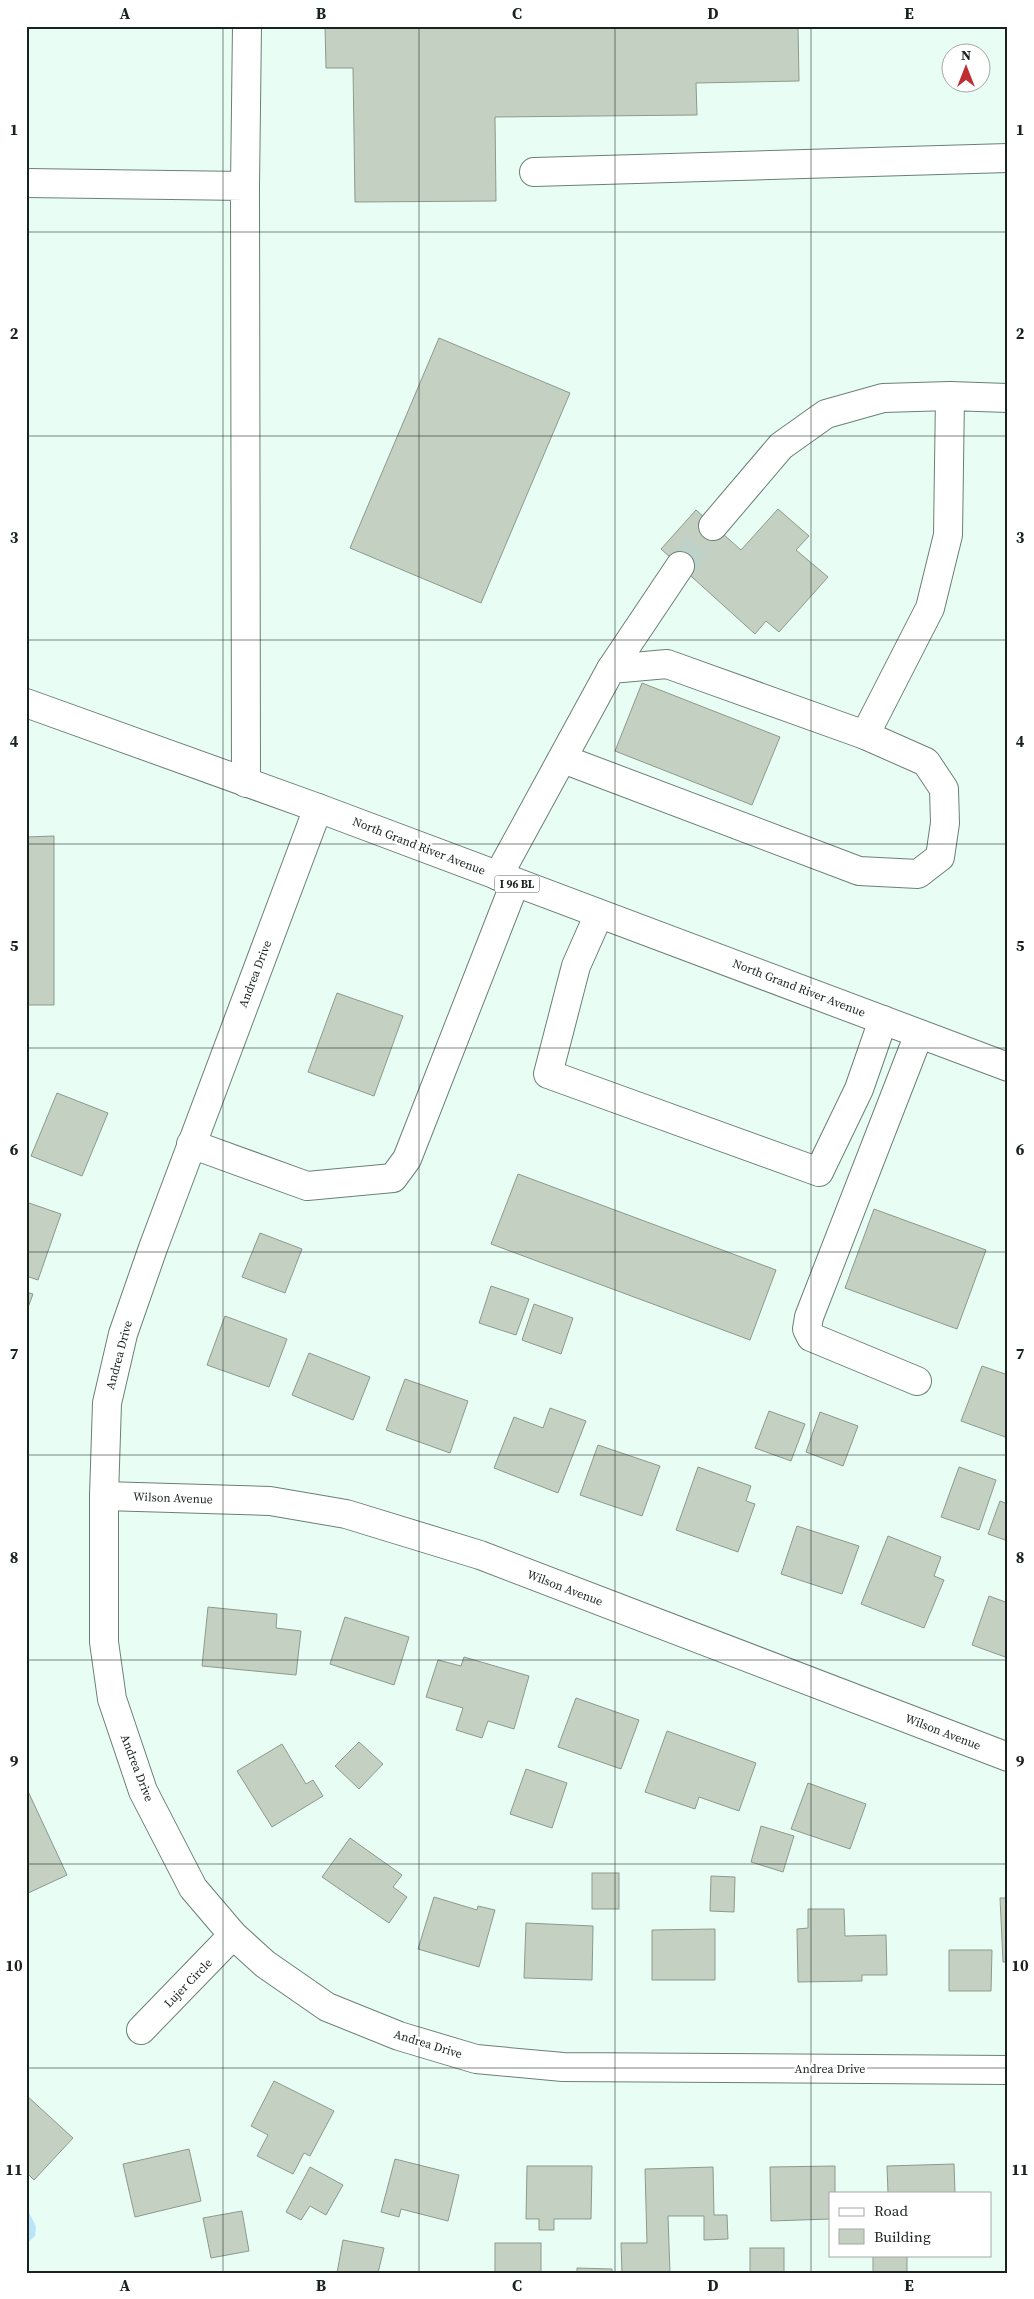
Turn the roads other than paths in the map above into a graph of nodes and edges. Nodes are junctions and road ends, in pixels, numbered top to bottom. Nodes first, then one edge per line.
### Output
1 (247, 26) edge
2 (1008, 158) edge
3 (534, 172) dead end
4 (26, 184) edge
5 (245, 186) junction
6 (950, 396) junction
7 (1008, 398) edge
8 (713, 526) tunnel mouth
9 (680, 566) tunnel mouth
10 (611, 669) junction
11 (26, 702) edge
12 (864, 735) junction
13 (564, 759) junction
14 (246, 783) junction
15 (318, 808) junction
16 (506, 880) junction
17 (599, 914) junction
18 (883, 1020) junction
19 (919, 1034) junction
20 (1008, 1068) edge
21 (191, 1144) junction
22 (917, 1381) dead end
23 (104, 1496) junction
24 (1008, 1757) edge
25 (233, 1935) junction
26 (141, 2030) dead end
27 (1008, 2070) edge

1 - 5 street
2 - 3 street
4 - 5 street
5 - 14 street
6 - 7 street
6 - 8 street
6 - 12 street
9 - 10 street
10 - 12 street
10 - 13 street
11 - 14 street, North Grand River Avenue / I 96 BL
12 - 13 street
13 - 16 street
14 - 15 street, North Grand River Avenue / I 96 BL
15 - 16 street, North Grand River Avenue / I 96 BL
15 - 21 street, Andrea Drive
16 - 17 street, North Grand River Avenue / I 96 BL
16 - 21 street
17 - 18 street, North Grand River Avenue / I 96 BL
17 - 18 street
18 - 19 street, North Grand River Avenue / I 96 BL
19 - 20 street, North Grand River Avenue / I 96 BL
19 - 22 street
21 - 23 street, Andrea Drive
23 - 24 street, Wilson Avenue
23 - 25 street, Andrea Drive
25 - 26 street, Lujer Circle
25 - 27 street, Andrea Drive

